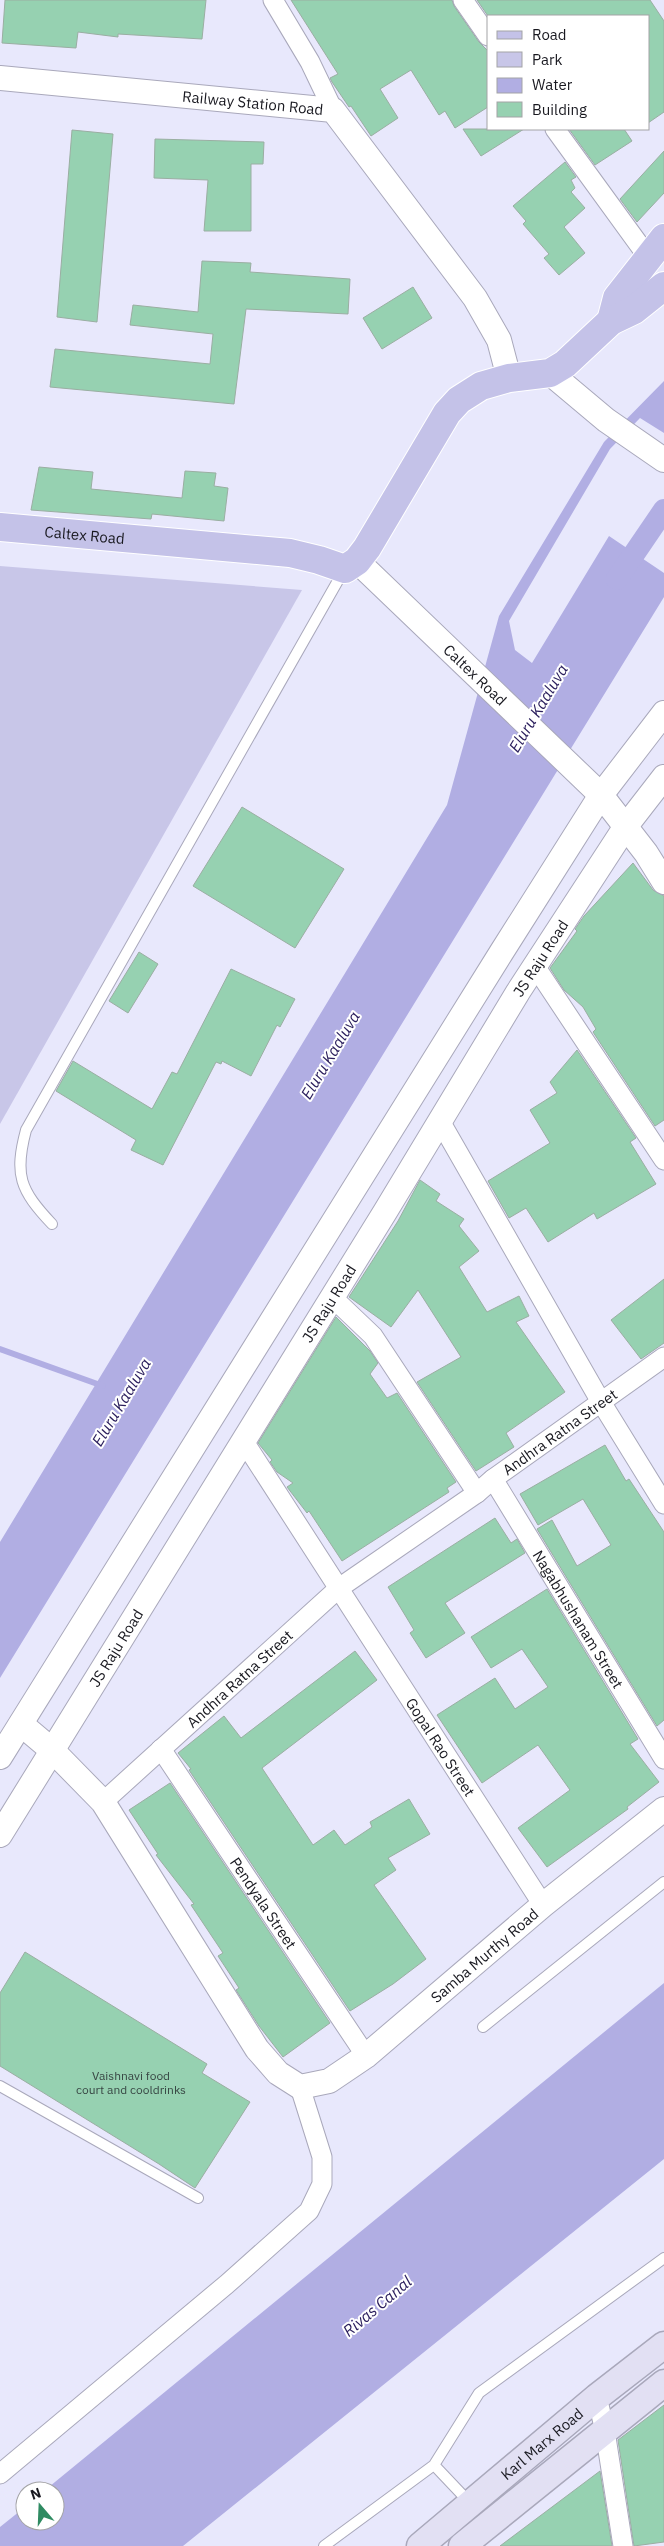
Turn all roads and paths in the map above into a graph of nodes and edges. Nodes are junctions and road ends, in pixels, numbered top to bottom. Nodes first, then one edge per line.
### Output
1 (273, 0) edge
2 (471, 3) edge
3 (487, 34) edge
4 (0, 78) edge
5 (333, 110) junction
6 (556, 130) edge
7 (656, 248) edge
8 (664, 286) edge
9 (611, 321) junction
10 (550, 373) junction
11 (509, 378) junction
12 (664, 460) edge
13 (0, 527) edge
14 (351, 565) junction
15 (664, 713) edge
16 (664, 777) edge
17 (602, 795) junction
18 (626, 826) junction
19 (664, 882) edge
20 (535, 966) junction
21 (440, 1121) junction
22 (664, 1160) edge
23 (52, 1224) dead end
24 (332, 1297) junction
25 (664, 1357) edge
26 (601, 1402) junction
27 (243, 1440) junction
28 (493, 1479) junction
29 (477, 1493) junction
30 (664, 1504) edge
31 (339, 1588) junction
32 (21, 1724) junction
33 (161, 1749) junction
34 (53, 1751) junction
35 (0, 1757) edge
36 (664, 1758) edge
37 (103, 1802) junction
38 (664, 1809) edge
39 (0, 1835) edge
40 (664, 1882) edge
41 (543, 1905) junction
42 (483, 2027) dead end
43 (366, 2056) junction
44 (0, 2086) edge
45 (300, 2087) junction
46 (198, 2198) dead end
47 (664, 2258) edge
48 (664, 2345) edge
49 (664, 2383) edge
50 (597, 2397) junction
51 (605, 2431) junction
52 (434, 2465) junction
53 (0, 2474) edge
54 (470, 2503) junction
55 (324, 2546) edge
56 (420, 2546) edge
57 (462, 2546) edge
58 (623, 2546) edge

1 - 5 street
2 - 3 street
4 - 5 street, Railway Station Road
5 - 11 street, Railway Station Road
6 - 7 street
7 - 9 main road
8 - 9 main road
9 - 10 main road
10 - 11 main road
10 - 12 street
11 - 14 main road
13 - 14 main road, Caltex Road
14 - 17 street, Caltex Road
14 - 23 lane
15 - 17 street
16 - 18 street, JS Raju Road
17 - 18 street, Caltex Road
17 - 32 street
18 - 19 street, Caltex Road
18 - 20 street, JS Raju Road
20 - 21 street, JS Raju Road
20 - 22 street
21 - 24 street, JS Raju Road
21 - 26 street
24 - 27 street, JS Raju Road
24 - 29 street
25 - 26 street, Andhra Ratna Street
26 - 28 street, Andhra Ratna Street
26 - 30 street
27 - 31 street, Gopal Rao Street
27 - 34 street, JS Raju Road
28 - 29 street, Andhra Ratna Street
28 - 36 street, Nagabhushanam Street
29 - 31 street, Andhra Ratna Street
31 - 33 street, Andhra Ratna Street
31 - 41 street, Gopal Rao Street
32 - 34 street
32 - 35 street
33 - 37 street, Andhra Ratna Street
33 - 43 street, Pendyala Street
34 - 37 street
34 - 39 street, JS Raju Road
37 - 45 street
38 - 41 street, Samba Murthy Road
40 - 42 lane
41 - 43 street, Samba Murthy Road
43 - 45 street, Samba Murthy Road
44 - 46 lane
45 - 53 street
47 - 52 lane
48 - 50 main road, Karl Marx Road
49 - 51 main road, Karl Marx Road
50 - 51 street
50 - 54 main road, Karl Marx Road
51 - 57 main road, Karl Marx Road
51 - 58 street
52 - 54 lane
52 - 55 lane
54 - 56 main road, Karl Marx Road

